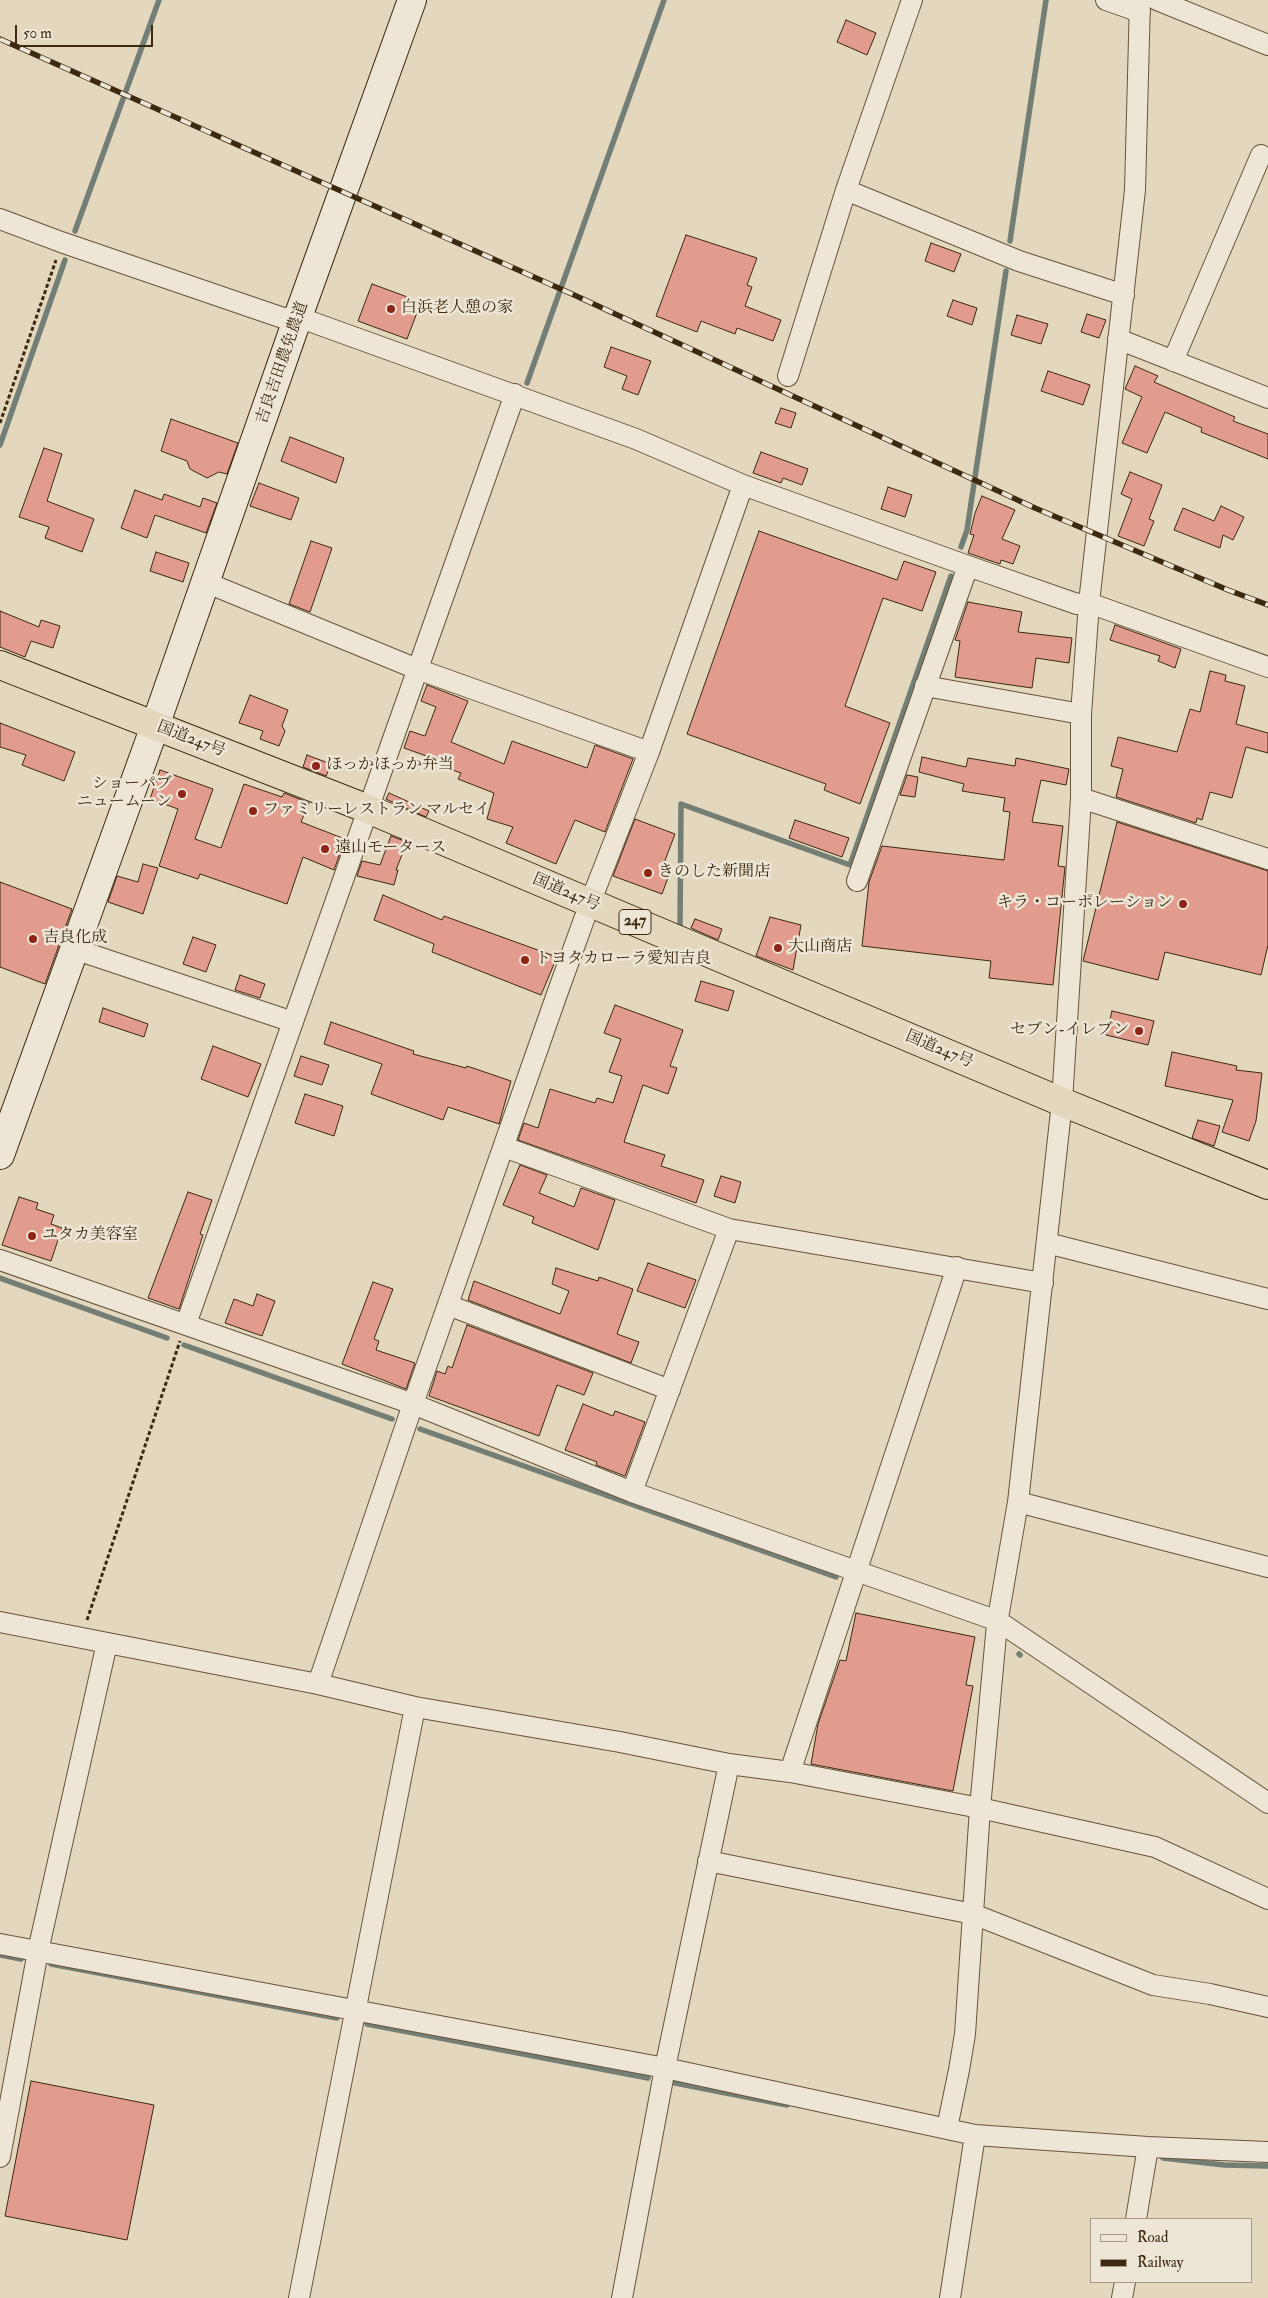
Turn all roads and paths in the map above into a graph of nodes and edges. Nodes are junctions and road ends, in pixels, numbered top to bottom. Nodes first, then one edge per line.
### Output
1 (412, 0) edge
2 (912, 0) edge
3 (1106, 0) edge
4 (1157, 0) edge
5 (1140, 6) edge
6 (1268, 46) edge
7 (1262, 155) dead end
8 (846, 190) junction
9 (343, 193) joint
10 (0, 219) edge
11 (61, 242) junction
12 (1124, 296) junction
13 (298, 317) junction
14 (1118, 339) junction
15 (1173, 361) junction
16 (788, 376) dead end
17 (515, 394) junction
18 (1268, 398) edge
19 (0, 423) edge
20 (743, 485) junction
21 (968, 566) junction
22 (205, 582) junction
23 (1089, 603) junction
24 (0, 665) edge
25 (1268, 667) edge
26 (417, 670) junction
27 (925, 686) junction
28 (1081, 714) junction
29 (155, 726) junction
30 (649, 752) junction
31 (1081, 798) junction
32 (368, 809) junction
33 (1268, 859) edge
34 (857, 880) dead end
35 (590, 903) junction
36 (74, 950) junction
37 (294, 1022) junction
38 (1062, 1102) junction
39 (504, 1148) junction
40 (0, 1155) edge
41 (1268, 1185) edge
42 (729, 1229) junction
43 (1047, 1243) junction
44 (0, 1260) edge
45 (957, 1268) junction
46 (1043, 1283) junction
47 (1268, 1299) edge
48 (448, 1305) junction
49 (186, 1324) junction
50 (670, 1390) junction
51 (413, 1404) junction
52 (632, 1492) junction
53 (1018, 1502) junction
54 (1268, 1567) edge
55 (855, 1572) junction
56 (998, 1621) junction
57 (0, 1622) edge
58 (80, 1639) junction
59 (107, 1643) junction
60 (318, 1684) junction
61 (416, 1707) junction
62 (729, 1764) junction
63 (790, 1772) junction
64 (1268, 1802) edge
65 (980, 1808) junction
66 (708, 1861) junction
67 (1268, 1899) edge
68 (973, 1914) junction
69 (0, 1944) edge
70 (38, 1951) junction
71 (1268, 2007) edge
72 (354, 2011) junction
73 (665, 2068) junction
74 (947, 2128) junction
75 (975, 2135) junction
76 (1148, 2147) junction
77 (1268, 2152) edge
78 (0, 2157) edge
79 (1136, 2218) edge
80 (1125, 2283) edge
81 (299, 2298) edge
82 (622, 2298) edge
83 (950, 2298) edge
84 (1122, 2298) edge

1 - 9 street
2 - 8 street
3 - 5 street
4 - 6 street
5 - 12 street
7 - 15 street
8 - 12 street
8 - 16 street
9 - 13 street
10 - 11 street
11 - 13 street
11 - 19 path
12 - 14 street
13 - 17 street
13 - 22 street, 吉良吉田農免農道
14 - 15 street
14 - 23 street
15 - 18 street
17 - 20 street
17 - 26 street
20 - 21 street
20 - 30 street
21 - 23 street
21 - 27 street
22 - 26 street
22 - 29 street, 吉良吉田農免農道
23 - 25 street
23 - 28 street
24 - 29 highway, 国道247号 / 247
26 - 30 street
26 - 32 street
27 - 28 street
27 - 34 street
28 - 31 street
29 - 32 highway, 国道247号 / 247
29 - 36 street, 吉良吉田農免農道
30 - 35 street
31 - 33 street
31 - 38 street
32 - 35 highway, 国道247号 / 247
32 - 37 street
35 - 38 highway, 国道247号 / 247
35 - 39 street
36 - 37 street
36 - 40 street, 吉良吉田農免農道
37 - 49 street
38 - 41 highway, 国道247号 / 247
38 - 43 street
39 - 42 street
39 - 48 street
42 - 45 street
42 - 50 street
43 - 46 street
43 - 47 street
44 - 49 street
45 - 46 street
45 - 55 street
46 - 53 street
48 - 50 street
48 - 51 street
49 - 51 street
49 - 58 path
50 - 52 street
51 - 52 street
51 - 60 street
52 - 55 street
53 - 54 street
53 - 56 street
55 - 56 street
55 - 63 street
56 - 64 street
56 - 65 street
57 - 58 street
58 - 59 street
59 - 60 street
59 - 70 street
60 - 61 street
61 - 62 street
61 - 72 street
62 - 63 street
62 - 66 street
63 - 65 street
65 - 67 street
65 - 68 street
66 - 68 street
66 - 73 street
68 - 71 street
68 - 74 street
69 - 70 street
70 - 72 street
70 - 78 street
72 - 73 street
72 - 81 street
73 - 74 street
73 - 82 street
74 - 75 street
75 - 76 street
75 - 83 street
76 - 77 street
76 - 79 street
80 - 84 street

